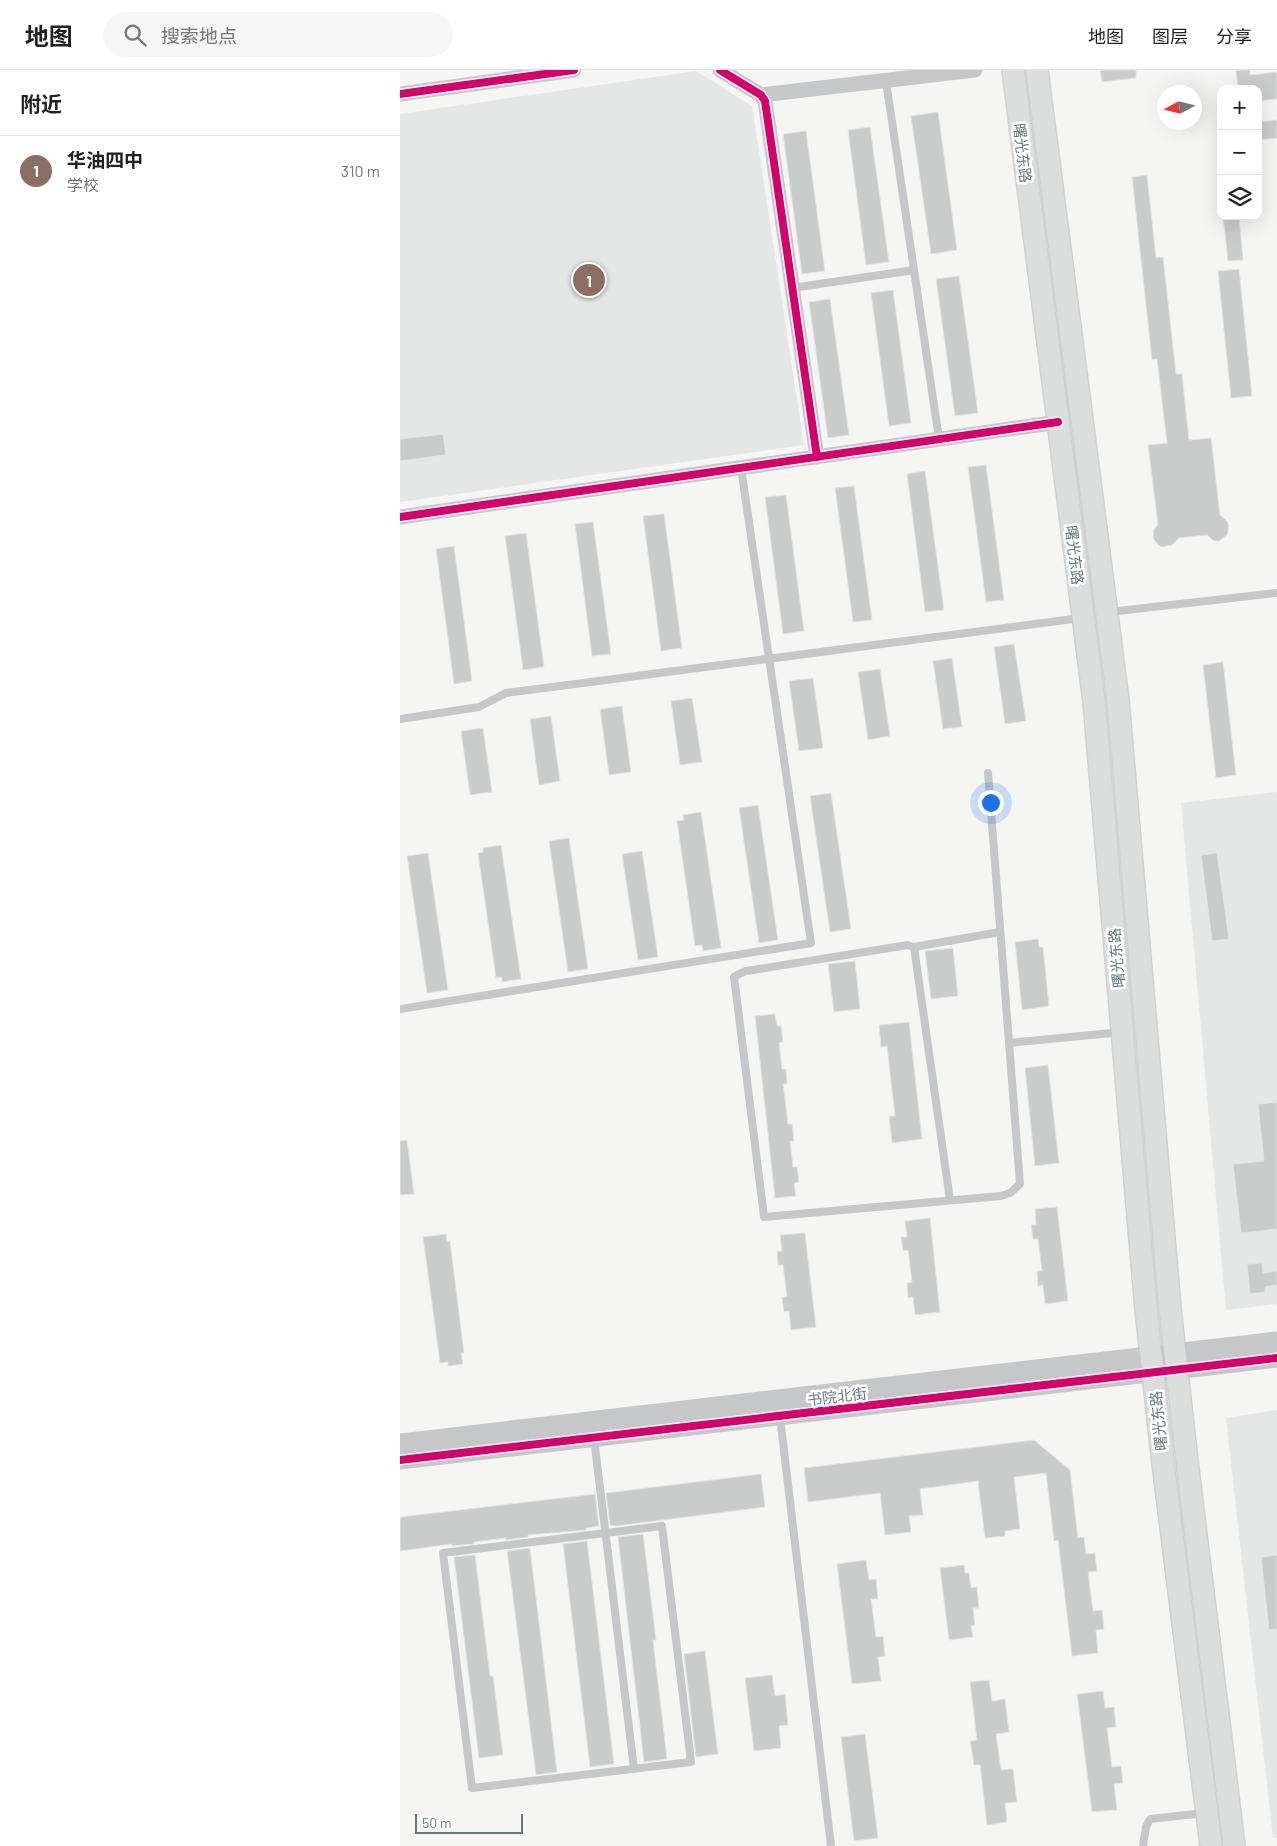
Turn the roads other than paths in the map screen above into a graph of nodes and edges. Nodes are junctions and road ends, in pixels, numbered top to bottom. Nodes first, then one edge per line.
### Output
1 (574, 70) edge
2 (720, 70) edge
3 (975, 70) edge
4 (1013, 70) edge
5 (1037, 70) edge
6 (886, 81) junction
7 (400, 94) edge
8 (761, 95) junction
9 (914, 270) junction
10 (792, 288) junction
11 (1058, 422) junction
12 (939, 439) junction
13 (817, 457) junction
14 (741, 468) junction
15 (400, 517) edge
16 (1277, 594) edge
17 (1107, 613) junction
18 (1083, 618) junction
19 (769, 659) junction
20 (400, 719) edge
21 (988, 773) dead end
22 (1000, 932) junction
23 (914, 947) junction
24 (400, 1009) edge
25 (1122, 1032) junction
26 (1009, 1043) junction
27 (950, 1200) junction
28 (1277, 1341) edge
29 (1277, 1358) edge
30 (1176, 1362) junction
31 (1152, 1365) junction
32 (780, 1417) junction
33 (594, 1438) junction
34 (400, 1443) edge
35 (400, 1460) edge
36 (606, 1533) junction
37 (634, 1769) junction
38 (1207, 1813) junction
39 (831, 1846) edge
40 (1143, 1846) edge
41 (1211, 1846) edge
42 (1234, 1846) edge

1 - 7 street
2 - 8 street
3 - 6 street
4 - 11 main road, 曙光东路
5 - 17 main road, 曙光东路
6 - 8 street
6 - 9 lane
8 - 10 street
9 - 10 lane
9 - 12 lane
10 - 13 street
11 - 12 street
11 - 18 main road, 曙光东路
12 - 13 street
13 - 14 street
14 - 15 street
14 - 19 lane
16 - 17 lane
17 - 30 main road, 曙光东路
18 - 19 lane
18 - 25 main road, 曙光东路
19 - 20 lane
19 - 24 lane
21 - 22 lane
22 - 23 lane
22 - 26 lane
23 - 27 lane
23 - 27 lane
25 - 26 lane
25 - 31 main road, 曙光东路
26 - 27 lane
28 - 30 street, 书院北街
29 - 30 street, 书院北街
30 - 31 street, 书院北街
30 - 42 main road, 曙光东路
31 - 32 street, 书院北街
31 - 34 street, 书院北街
31 - 38 main road, 曙光东路
32 - 33 street, 书院北街
32 - 39 lane
33 - 35 street, 书院北街
33 - 36 lane
36 - 37 lane
36 - 37 lane
36 - 37 lane
38 - 40 lane
38 - 41 main road, 曙光东路

